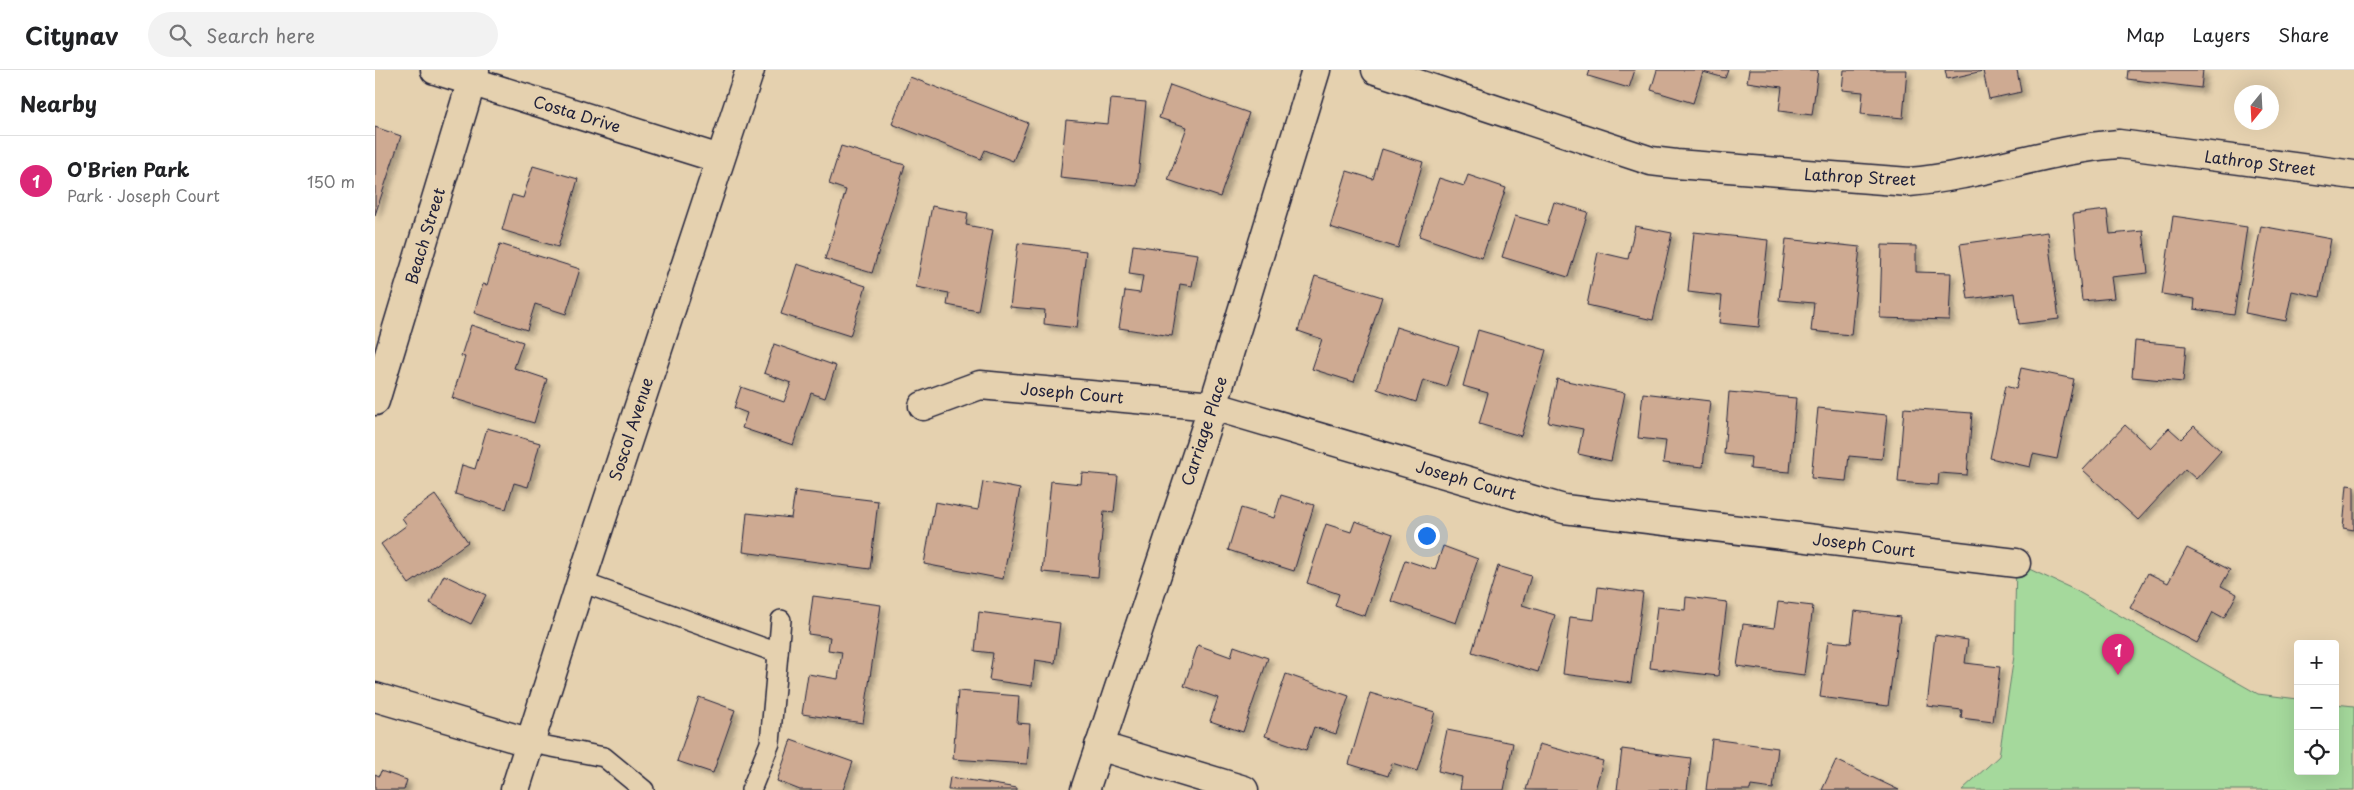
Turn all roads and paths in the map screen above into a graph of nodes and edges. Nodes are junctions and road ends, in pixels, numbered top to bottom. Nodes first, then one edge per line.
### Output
1 (435, 70) edge
2 (750, 70) edge
3 (1316, 70) edge
4 (1376, 70) edge
5 (474, 76) edge
6 (719, 159) junction
7 (2354, 175) edge
8 (375, 402) edge
9 (923, 406) dead end
10 (1213, 406) junction
11 (2016, 562) dead end
12 (581, 582) junction
13 (781, 620) dead end
14 (778, 652) junction
15 (375, 697) edge
16 (531, 743) junction
17 (1099, 746) junction
18 (515, 790) edge
19 (644, 790) edge
20 (751, 790) edge
21 (1085, 790) edge
22 (1243, 790) edge

1 - 5 street, Costa Drive
2 - 6 street, Soscol Avenue
3 - 10 street, Carriage Place
4 - 7 street, Lathrop Street
5 - 6 street, Costa Drive
5 - 8 street, Beach Street
6 - 12 street, Soscol Avenue
9 - 10 street, Joseph Court
10 - 11 street, Joseph Court
10 - 17 street, Carriage Place
12 - 14 lane
12 - 16 street, Soscol Avenue
13 - 14 lane
14 - 20 lane
15 - 16 street
16 - 18 street, Soscol Avenue
16 - 19 lane
17 - 21 street, Carriage Place
17 - 22 street

